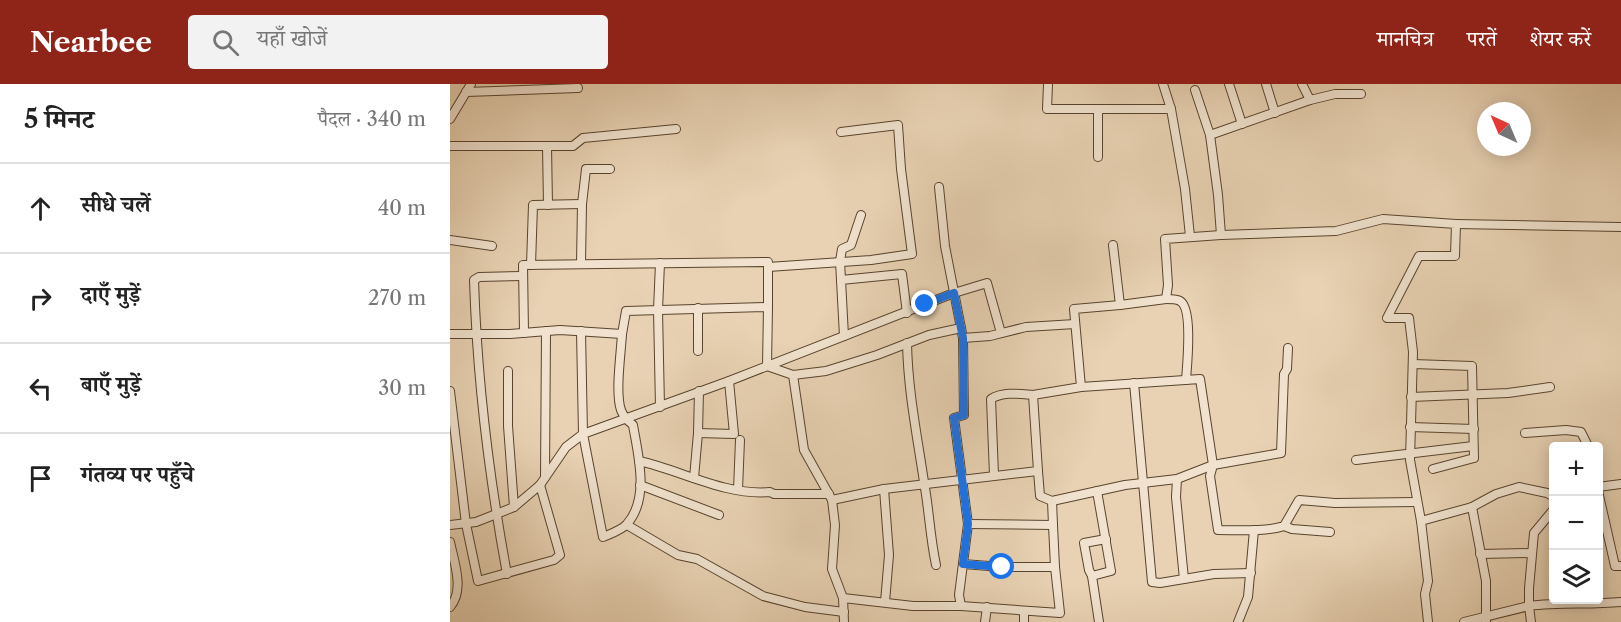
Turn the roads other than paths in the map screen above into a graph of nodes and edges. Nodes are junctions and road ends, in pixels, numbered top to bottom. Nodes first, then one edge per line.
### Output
1 (471, 84) edge
2 (1048, 84) edge
3 (1163, 84) edge
4 (1229, 84) edge
5 (1266, 84) edge
6 (1302, 84) edge
7 (578, 88) dead end
8 (1195, 90) dead end
9 (466, 93) junction
10 (1361, 94) dead end
11 (1310, 100) junction
12 (1171, 109) junction
13 (1098, 110) junction
14 (1275, 112) junction
15 (450, 119) edge
16 (1242, 124) junction
17 (675, 129) dead end
18 (841, 132) dead end
19 (1209, 135) junction
20 (450, 146) edge
21 (547, 146) junction
22 (1098, 158) dead end
23 (610, 169) dead end
24 (939, 187) dead end
25 (582, 204) junction
26 (548, 205) junction
27 (861, 215) dead end
28 (1455, 224) junction
29 (1621, 227) edge
30 (1221, 235) junction
31 (1190, 236) junction
32 (450, 240) edge
33 (1113, 245) dead end
34 (492, 246) dead end
35 (840, 261) junction
36 (660, 263) junction
37 (531, 264) junction
38 (581, 264) junction
39 (768, 267) junction
40 (523, 276) junction
41 (841, 280) junction
42 (954, 293) junction
43 (1166, 299) junction
44 (1119, 305) junction
45 (768, 307) junction
46 (698, 308) junction
47 (657, 310) junction
48 (907, 313) junction
49 (1075, 324) junction
50 (961, 328) junction
51 (546, 331) junction
52 (581, 332) junction
53 (524, 333) junction
54 (1001, 333) junction
55 (450, 334) edge
56 (622, 334) junction
57 (476, 335) junction
58 (844, 336) junction
59 (963, 338) junction
60 (907, 344) junction
61 (1288, 348) dead end
62 (698, 351) dead end
63 (1413, 364) junction
64 (766, 366) junction
65 (508, 371) dead end
66 (793, 375) junction
67 (1186, 380) junction
68 (729, 381) junction
69 (1134, 383) junction
70 (1081, 387) junction
71 (1550, 387) dead end
72 (450, 391) edge
73 (699, 391) junction
74 (1473, 393) junction
75 (1033, 395) junction
76 (1411, 397) junction
77 (660, 407) junction
78 (626, 419) junction
79 (1410, 427) junction
80 (1474, 429) junction
81 (698, 433) junction
82 (1525, 433) dead end
83 (583, 434) junction
84 (740, 440) dead end
85 (1586, 442) edge
86 (1473, 446) junction
87 (1410, 453) junction
88 (1356, 460) dead end
89 (639, 461) junction
90 (1213, 465) junction
91 (1433, 469) dead end
92 (1038, 471) junction
93 (994, 476) junction
94 (694, 477) junction
95 (963, 479) junction
96 (1177, 479) junction
97 (543, 481) junction
98 (1144, 482) junction
99 (925, 484) junction
100 (1621, 484) edge
101 (640, 485) junction
102 (1603, 488) edge
103 (738, 489) junction
104 (884, 489) junction
105 (1097, 491) junction
106 (1552, 496) edge
107 (1600, 496) edge
108 (831, 497) junction
109 (1052, 501) junction
110 (1417, 502) junction
111 (514, 507) junction
112 (1472, 507) junction
113 (496, 514) junction
114 (719, 515) dead end
115 (1549, 515) edge
116 (1421, 521) junction
117 (466, 524) junction
118 (968, 524) junction
119 (450, 525) edge
120 (627, 525) junction
121 (1053, 525) junction
122 (1284, 526) junction
123 (1254, 530) junction
124 (1330, 532) dead end
125 (1106, 539) junction
126 (450, 542) edge
127 (1532, 553) junction
128 (1480, 554) junction
129 (963, 564) junction
130 (936, 565) dead end
131 (1621, 566) edge
132 (1055, 567) junction
133 (1251, 573) junction
134 (507, 574) junction
135 (1092, 576) junction
136 (1184, 579) junction
137 (843, 598) junction
138 (885, 602) junction
139 (1621, 602) edge
140 (961, 606) junction
141 (1529, 606) junction
142 (450, 607) edge
143 (987, 607) junction
144 (844, 612) junction
145 (1024, 612) junction
146 (1060, 613) junction
147 (1486, 620) edge
148 (844, 622) edge
149 (985, 622) edge
150 (1024, 622) edge
151 (1062, 622) edge
152 (1099, 622) edge
153 (1238, 622) edge
154 (1428, 622) edge
155 (1464, 622) edge
156 (1531, 622) edge

1 - 9 street
2 - 13 street
3 - 12 street
4 - 16 street
5 - 14 street
6 - 11 street
7 - 9 street
8 - 19 street
9 - 15 street
10 - 11 street
11 - 14 street
12 - 13 street
12 - 31 street
13 - 22 street
14 - 16 street
16 - 19 street
17 - 21 street
18 - 35 street
19 - 30 street
20 - 21 street
21 - 26 street
23 - 25 street
24 - 42 street
25 - 26 street
25 - 38 street
26 - 37 street
27 - 35 street
28 - 29 street
28 - 30 street
28 - 63 street
30 - 31 street
31 - 43 street
32 - 34 street
33 - 44 street
35 - 39 street
35 - 41 street
36 - 38 street
36 - 39 street
36 - 47 street
37 - 38 street
37 - 40 street
39 - 45 street
40 - 53 street
40 - 57 street
41 - 48 street
41 - 58 street
42 - 48 street
42 - 50 street
42 - 54 street
43 - 44 street
43 - 67 street
44 - 49 street
45 - 46 street
45 - 64 street
46 - 47 street
46 - 62 street
47 - 56 street
47 - 77 street
48 - 58 street
49 - 54 street
49 - 70 street
50 - 59 street
50 - 60 street
51 - 52 street
51 - 53 street
51 - 97 street
52 - 56 street
52 - 83 street
53 - 57 street
54 - 59 street
55 - 57 street
56 - 78 street
57 - 113 street
58 - 64 street
59 - 95 street
60 - 66 street
60 - 99 street
61 - 90 street
63 - 74 street
63 - 76 street
64 - 66 street
64 - 68 street
65 - 111 street
66 - 108 street
67 - 69 street
67 - 90 street
68 - 73 street
68 - 81 street
69 - 70 street
69 - 98 street
70 - 75 street
71 - 74 street
72 - 117 street
73 - 77 street
73 - 81 street
74 - 76 street
74 - 80 street
75 - 92 street
75 - 93 street
76 - 79 street
77 - 78 street
78 - 83 street
78 - 89 street
79 - 80 street
79 - 87 street
80 - 86 street
81 - 94 street
82 - 85 street
83 - 97 street
83 - 120 street
84 - 103 street
86 - 87 street
86 - 91 street
87 - 88 street
87 - 110 street
89 - 94 street
89 - 101 street
90 - 96 street
90 - 123 street
92 - 93 street
92 - 109 street
93 - 95 street
94 - 103 street
95 - 99 street
95 - 118 street
96 - 98 street
96 - 136 street
97 - 111 street
97 - 134 street
98 - 105 street
98 - 136 street
99 - 104 street
99 - 130 street
100 - 102 street
101 - 114 street
101 - 120 street
103 - 108 street
104 - 108 street
104 - 138 street
105 - 109 street
105 - 125 street
106 - 112 street
107 - 131 street
108 - 137 street
109 - 121 street
110 - 116 street
110 - 122 street
111 - 113 street
112 - 116 street
112 - 128 street
113 - 117 street
113 - 134 street
115 - 127 street
116 - 154 street
117 - 119 street
117 - 134 street
118 - 121 street
118 - 129 street
120 - 144 street
121 - 132 street
122 - 123 street
122 - 124 street
123 - 133 street
125 - 135 street
125 - 135 street
126 - 142 street
127 - 128 street
127 - 141 street
128 - 147 street
129 - 132 street
129 - 140 street
132 - 146 street
133 - 136 street
133 - 153 street
135 - 152 street
137 - 138 street
137 - 144 street
138 - 140 street
139 - 141 street
140 - 143 street
141 - 147 street
141 - 156 street
143 - 145 street
143 - 149 street
144 - 148 street
145 - 146 street
145 - 150 street
146 - 151 street
147 - 155 street

